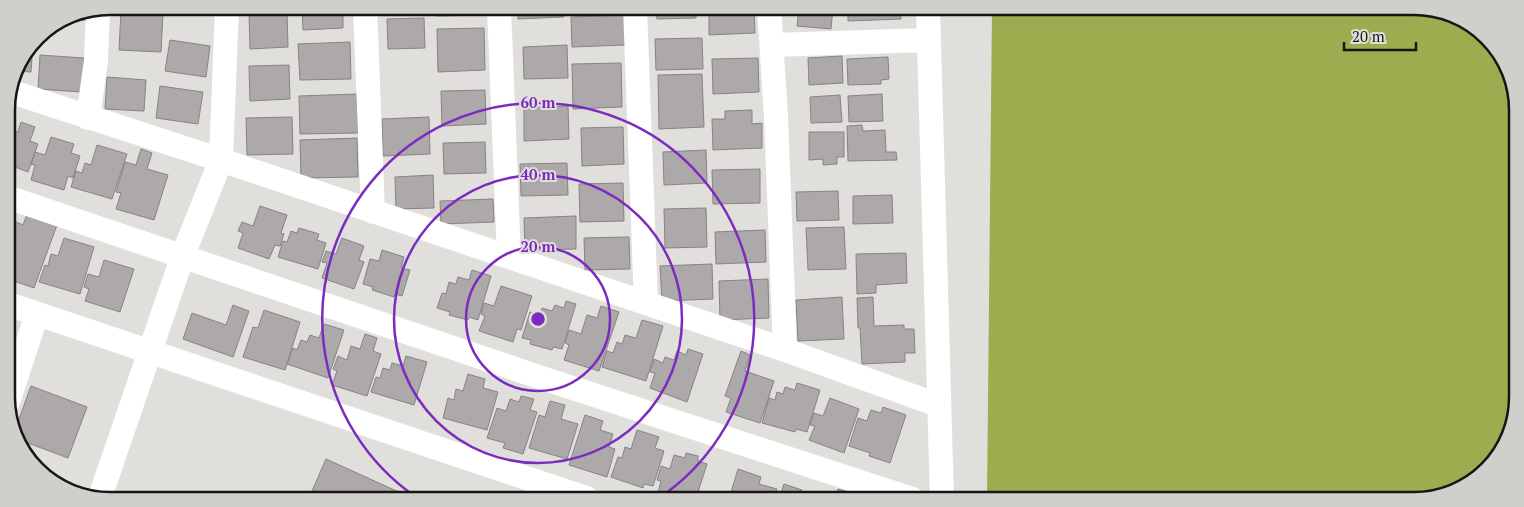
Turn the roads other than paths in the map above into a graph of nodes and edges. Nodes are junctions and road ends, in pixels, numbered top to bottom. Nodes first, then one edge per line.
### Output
1 (227, 15) edge
2 (366, 15) edge
3 (499, 15) edge
4 (635, 15) edge
5 (770, 15) edge
6 (928, 15) edge
7 (98, 16) edge
8 (928, 40) junction
9 (772, 44) junction
10 (17, 94) edge
11 (88, 118) junction
12 (221, 160) junction
13 (15, 200) edge
14 (374, 212) junction
15 (182, 255) junction
16 (509, 258) junction
17 (646, 304) junction
18 (15, 306) edge
19 (37, 314) junction
20 (784, 350) junction
21 (151, 352) junction
22 (15, 381) edge
23 (938, 404) junction
24 (102, 491) edge
25 (568, 492) edge
26 (891, 492) edge
27 (942, 492) edge

1 - 12 street
2 - 14 street
3 - 16 street
4 - 17 street
5 - 9 street
6 - 8 street
7 - 11 street
8 - 9 street
8 - 23 street
9 - 20 street
10 - 11 street
11 - 12 street
12 - 14 street
12 - 15 street
13 - 15 street
14 - 16 street
15 - 21 street
15 - 26 street
16 - 17 street
17 - 20 street
18 - 19 street
19 - 21 street
19 - 22 street
20 - 23 street
21 - 24 street
21 - 25 street
23 - 27 street

